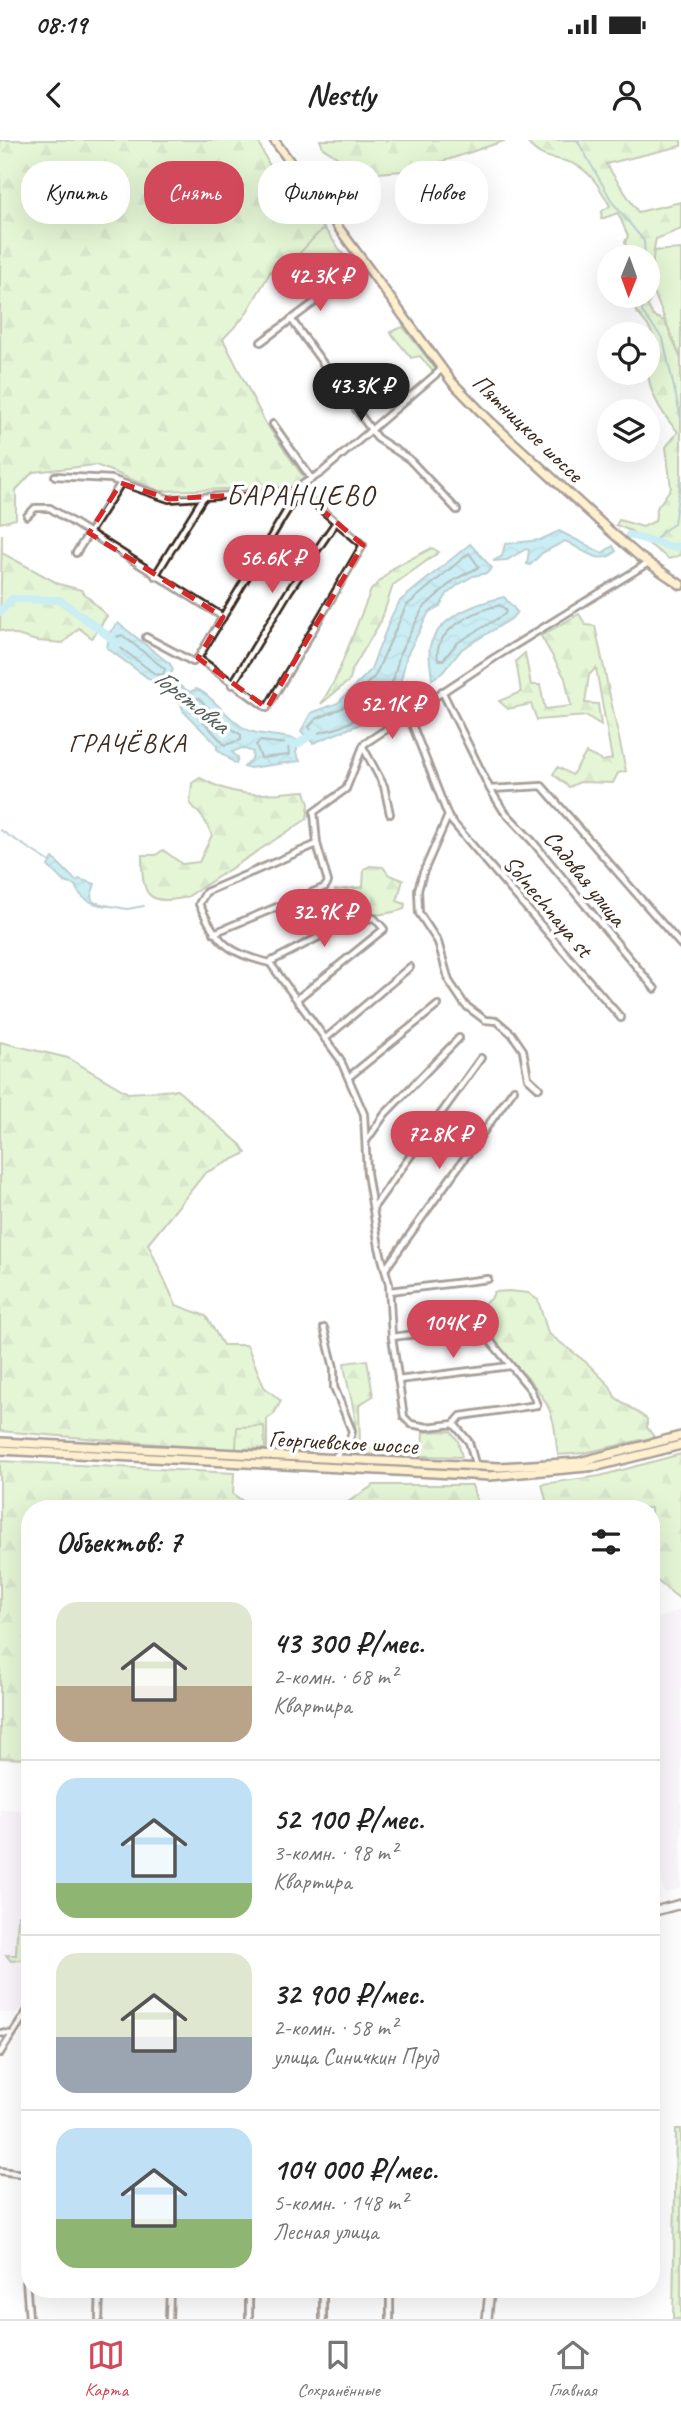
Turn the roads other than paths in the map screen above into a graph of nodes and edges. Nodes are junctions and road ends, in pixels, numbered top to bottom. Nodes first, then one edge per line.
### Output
1 (274, 140) edge
2 (365, 265) junction
3 (291, 319) junction
4 (261, 342) dead end
5 (442, 369) junction
6 (273, 424) dead end
7 (372, 431) junction
8 (55, 476) dead end
9 (311, 478) junction
10 (121, 483) junction
11 (300, 491) junction
12 (203, 498) junction
13 (457, 510) dead end
14 (27, 516) dead end
15 (336, 522) junction
16 (89, 533) junction
17 (76, 552) dead end
18 (648, 563) junction
19 (155, 576) junction
20 (681, 585) edge
21 (223, 617) junction
22 (146, 637) dead end
23 (198, 658) junction
24 (232, 685) junction
25 (442, 691) junction
26 (408, 714) junction
27 (363, 747) junction
28 (490, 789) junction
29 (390, 814) dead end
30 (448, 817) junction
31 (317, 844) junction
32 (214, 933) junction
33 (681, 945) edge
34 (270, 962) junction
35 (410, 967) dead end
36 (654, 989) dead end
37 (297, 999) junction
38 (438, 1005) dead end
39 (621, 1018) dead end
40 (459, 1038) dead end
41 (325, 1039) junction
42 (481, 1058) dead end
43 (350, 1076) junction
44 (539, 1088) dead end
45 (514, 1089) dead end
46 (365, 1142) junction
47 (373, 1209) junction
48 (386, 1268) junction
49 (488, 1279) dead end
50 (390, 1291) junction
51 (324, 1328) dead end
52 (392, 1337) junction
53 (511, 1366) junction
54 (398, 1380) junction
55 (454, 1424) junction
56 (681, 1436) edge
57 (0, 1442) edge
58 (681, 1445) edge
59 (0, 1450) edge
60 (334, 1460) junction
61 (476, 1468) junction
62 (681, 1904) edge
63 (660, 1910) edge
64 (21, 2020) edge
65 (0, 2033) edge
66 (11, 2034) junction
67 (0, 2053) edge
68 (0, 2171) edge
69 (21, 2175) edge
70 (27, 2298) edge
71 (100, 2298) edge
72 (170, 2298) edge
73 (249, 2298) edge
74 (323, 2298) edge
75 (390, 2298) edge
76 (489, 2298) edge
77 (29, 2319) edge
78 (99, 2319) edge
79 (169, 2319) edge
80 (249, 2319) edge
81 (323, 2319) edge
82 (390, 2319) edge
83 (487, 2319) edge

1 - 2 main road, Пятницкое шоссе
2 - 3 street
2 - 5 main road, Пятницкое шоссе
3 - 4 street
3 - 7 street
5 - 7 street
5 - 18 main road, Пятницкое шоссе
6 - 9 street
7 - 9 street
7 - 13 street
8 - 10 street
9 - 11 street
10 - 12 street
10 - 16 street
11 - 12 street
11 - 15 street
11 - 21 street
12 - 19 street
14 - 16 street
15 - 24 street
15 - 24 street
16 - 17 street
16 - 19 street
18 - 20 main road, Пятницкое шоссе
18 - 25 street
19 - 21 street
21 - 23 street
22 - 23 street
23 - 24 street
25 - 26 street
25 - 28 street, Садовая улица
26 - 27 street
26 - 30 street, Solnechnaya st
27 - 29 street
27 - 31 street
28 - 33 street
28 - 36 street, Садовая улица
30 - 39 street, Solnechnaya st
30 - 44 street
31 - 32 street
31 - 32 street
32 - 34 street
34 - 37 street
34 - 37 street
35 - 41 street
37 - 41 street
38 - 43 street
40 - 46 street
41 - 43 street
42 - 47 street
43 - 46 street
45 - 48 street
46 - 47 street
47 - 48 street
48 - 50 street
49 - 50 street
50 - 52 street
51 - 60 street
52 - 53 street
52 - 54 street
53 - 54 street
53 - 55 street
54 - 55 street
55 - 61 street
56 - 61 main road, Георгиевское шоссе
57 - 60 main road, Георгиевское шоссе
58 - 59 main road, Георгиевское шоссе
60 - 61 main road, Георгиевское шоссе
62 - 63 main road
64 - 66 street
65 - 66 street
66 - 67 street
68 - 69 street
70 - 77 street
71 - 78 street
72 - 79 street
73 - 80 street
74 - 81 street
75 - 82 street
76 - 83 main road

